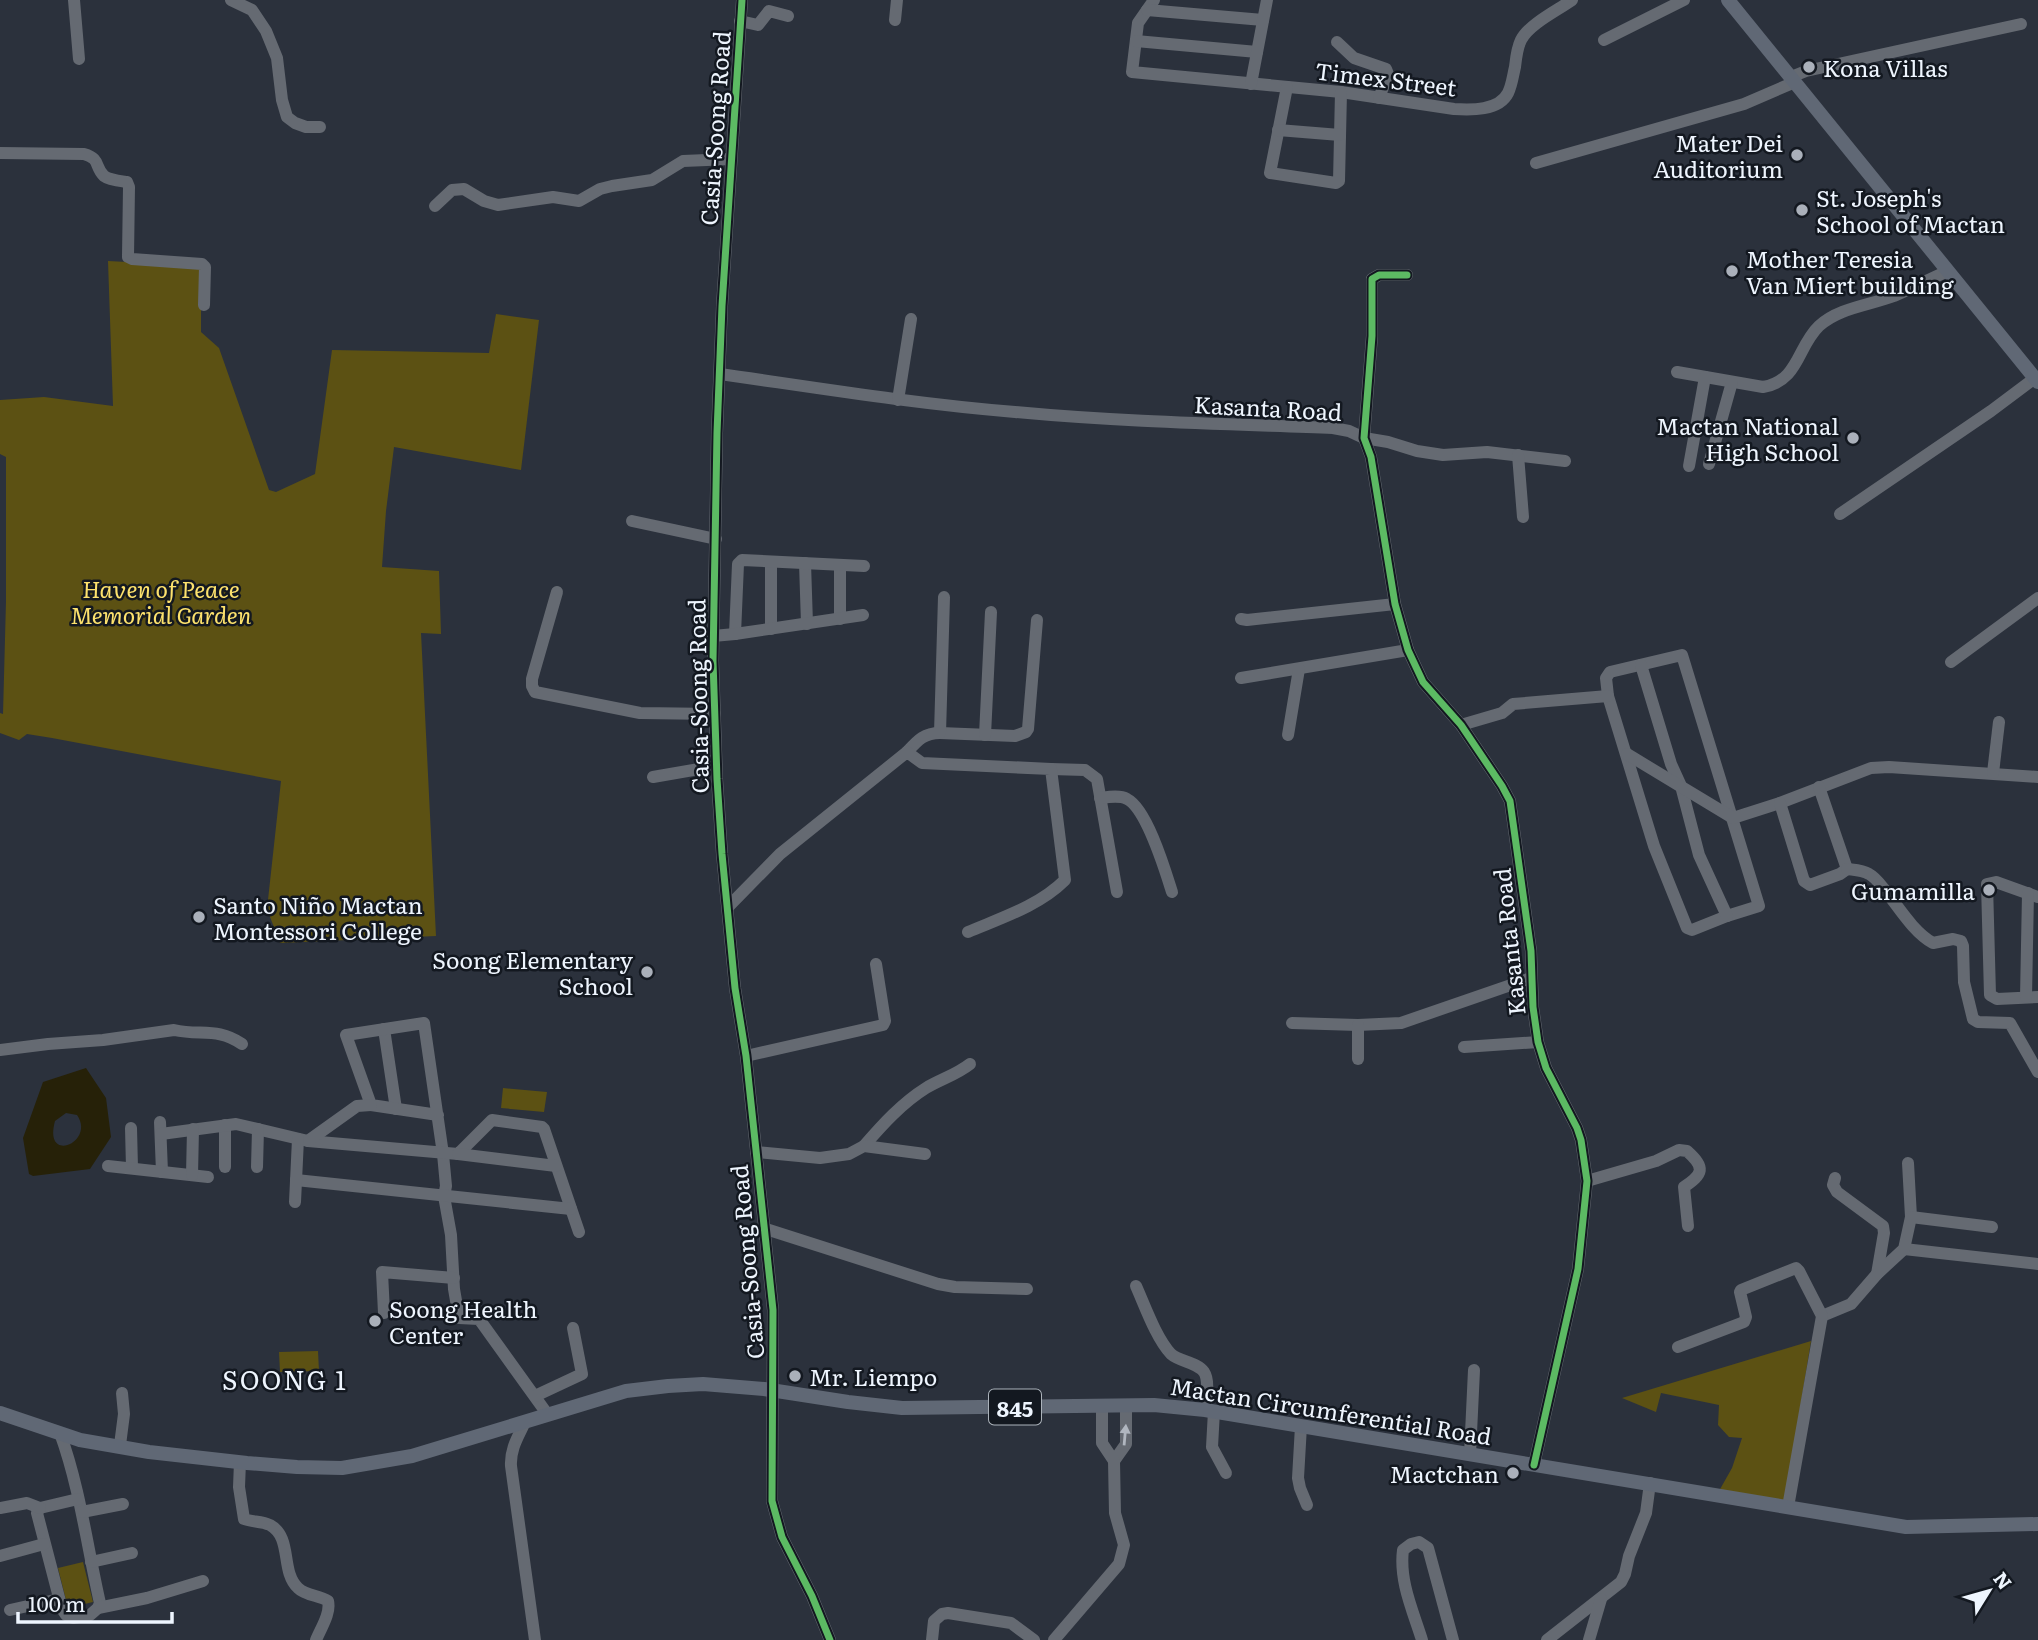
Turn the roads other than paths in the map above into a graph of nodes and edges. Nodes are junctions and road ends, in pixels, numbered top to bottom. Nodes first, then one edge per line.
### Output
1 (75, 0) edge
2 (231, 0) edge
3 (742, 0) edge
4 (897, 0) edge
5 (1267, 0) edge
6 (1572, 0) edge
7 (1684, 0) edge
8 (1728, 0) edge
9 (1151, 5) edge
10 (788, 16) dead end
11 (895, 20) dead end
12 (1263, 20) junction
13 (740, 21) junction
14 (2021, 24) dead end
15 (1604, 40) dead end
16 (1136, 41) junction
17 (1337, 42) dead end
18 (1257, 52) junction
19 (79, 59) dead end
20 (1793, 79) junction
21 (1251, 83) junction
22 (1287, 87) junction
23 (1341, 92) junction
24 (1379, 98) junction
25 (320, 127) dead end
26 (1278, 130) junction
27 (1340, 135) junction
28 (0, 153) edge
29 (731, 159) junction
30 (1536, 163) dead end
31 (435, 206) dead end
32 (1948, 271) junction
33 (1407, 275) dead end
34 (204, 305) dead end
35 (911, 319) dead end
36 (1677, 372) dead end
37 (720, 374) junction
38 (1704, 377) junction
39 (2037, 380) edge
40 (1732, 382) junction
41 (898, 400) junction
42 (1364, 438) junction
43 (1518, 455) junction
44 (1564, 461) dead end
45 (1709, 464) dead end
46 (1689, 466) dead end
47 (1840, 514) dead end
48 (1523, 517) dead end
49 (632, 521) dead end
50 (716, 539) junction
51 (771, 562) junction
52 (805, 563) junction
53 (840, 565) junction
54 (864, 566) dead end
55 (557, 592) dead end
56 (944, 597) dead end
57 (2038, 598) edge
58 (1395, 604) junction
59 (991, 612) dead end
60 (863, 615) dead end
61 (840, 618) junction
62 (1241, 619) dead end
63 (1037, 620) dead end
64 (807, 624) junction
65 (772, 629) junction
66 (735, 634) junction
67 (713, 636) junction
68 (1408, 650) junction
69 (1951, 662) dead end
70 (1641, 665) junction
71 (1299, 669) junction
72 (1241, 678) dead end
73 (1608, 696) junction
74 (715, 714) junction
75 (1998, 722) dead end
76 (1461, 725) junction
77 (940, 733) junction
78 (985, 735) junction
79 (1288, 735) dead end
80 (906, 752) junction
81 (1627, 754) junction
82 (716, 766) junction
83 (1051, 769) junction
84 (1993, 773) junction
85 (653, 777) dead end
86 (2038, 777) edge
87 (1681, 786) junction
88 (1819, 787) junction
89 (1100, 797) junction
90 (1780, 803) junction
91 (1733, 818) junction
92 (1847, 869) junction
93 (1117, 892) dead end
94 (1172, 892) dead end
95 (2033, 895) edge
96 (728, 906) junction
97 (1727, 916) junction
98 (968, 932) dead end
99 (876, 964) dead end
100 (1531, 978) junction
101 (2032, 997) edge
102 (1292, 1023) dead end
103 (1358, 1025) junction
104 (384, 1029) junction
105 (1538, 1042) junction
106 (242, 1044) dead end
107 (1464, 1047) dead end
108 (0, 1050) edge
109 (746, 1056) junction
110 (1358, 1059) dead end
111 (970, 1063) dead end
112 (2038, 1072) edge
113 (371, 1105) junction
114 (396, 1109) junction
115 (438, 1115) junction
116 (225, 1125) junction
117 (131, 1128) dead end
118 (193, 1129) junction
119 (258, 1129) junction
120 (303, 1140) junction
121 (864, 1146) junction
122 (756, 1152) junction
123 (443, 1154) junction
124 (458, 1154) junction
125 (925, 1154) dead end
126 (1908, 1163) dead end
127 (108, 1166) dead end
128 (556, 1166) junction
129 (225, 1167) dead end
130 (257, 1167) dead end
131 (132, 1168) junction
132 (162, 1172) junction
133 (192, 1175) junction
134 (208, 1177) dead end
135 (1835, 1178) dead end
136 (296, 1180) junction
137 (1587, 1181) junction
138 (444, 1196) junction
139 (295, 1202) dead end
140 (571, 1209) junction
141 (1911, 1217) junction
142 (1688, 1226) dead end
143 (1992, 1227) dead end
144 (766, 1229) junction
145 (579, 1232) dead end
146 (1904, 1249) junction
147 (2038, 1264) edge
148 (1877, 1274) junction
149 (454, 1278) junction
150 (1136, 1286) dead end
151 (1027, 1289) dead end
152 (384, 1313) dead end
153 (1822, 1316) junction
154 (573, 1328) dead end
155 (1678, 1347) dead end
156 (1474, 1370) dead end
157 (774, 1390) junction
158 (121, 1393) dead end
159 (534, 1396) junction
160 (1102, 1405) junction
161 (1126, 1405) junction
162 (1210, 1411) junction
163 (0, 1413) edge
164 (548, 1415) junction
165 (525, 1422) junction
166 (1300, 1426) junction
167 (60, 1433) junction
168 (80, 1440) junction
169 (120, 1445) junction
170 (1470, 1454) junction
171 (1114, 1461) junction
172 (240, 1462) junction
173 (71, 1464) junction
174 (1534, 1465) junction
175 (1226, 1473) dead end
176 (1650, 1483) junction
177 (123, 1504) dead end
178 (1307, 1505) dead end
179 (80, 1506) junction
180 (1787, 1507) junction
181 (0, 1508) edge
182 (40, 1508) junction
183 (2038, 1524) edge
184 (44, 1544) junction
185 (132, 1553) dead end
186 (0, 1556) edge
187 (91, 1562) junction
188 (203, 1581) dead end
189 (59, 1599) junction
190 (1601, 1599) junction
191 (98, 1608) junction
192 (10, 1609) dead end
193 (316, 1640) edge
194 (535, 1640) edge
195 (830, 1640) edge
196 (932, 1640) edge
197 (1034, 1640) edge
198 (1054, 1640) edge
199 (1422, 1640) edge
200 (1453, 1640) edge
201 (1548, 1640) edge
202 (1590, 1640) edge

1 - 19 street
2 - 25 street
3 - 13 street, Casia-Soong Road
4 - 11 street
5 - 12 street
6 - 24 street, Timex Street
7 - 15 street
8 - 20 main road
9 - 12 street
9 - 16 street
10 - 13 street
12 - 18 street
13 - 29 street, Casia-Soong Road
14 - 20 street
16 - 18 street
16 - 21 street, Timex Street
17 - 24 street
18 - 21 street
20 - 30 street
20 - 32 main road
21 - 22 street, Timex Street
22 - 23 street, Timex Street
22 - 26 street
23 - 24 street, Timex Street
23 - 27 street
26 - 27 street
26 - 27 street
28 - 34 street
29 - 31 street
29 - 37 street, Casia-Soong Road
32 - 39 main road
32 - 40 street
33 - 42 street
35 - 41 street
36 - 38 street
37 - 41 street, Kasanta Road
37 - 50 street, Casia-Soong Road
38 - 40 street
38 - 46 street
39 - 47 street
40 - 45 street
41 - 42 street, Kasanta Road
42 - 43 street
42 - 58 street, Kasanta Road
43 - 44 street
43 - 48 street
49 - 50 street
50 - 67 street, Casia-Soong Road
51 - 52 street
51 - 65 street
51 - 66 street
52 - 53 street
52 - 64 street
53 - 54 street
53 - 61 street
55 - 74 street
56 - 77 street
57 - 69 street
58 - 62 street
58 - 68 street, Kasanta Road
59 - 78 street
60 - 61 street
61 - 64 street
63 - 78 street
64 - 65 street
65 - 66 street
66 - 67 street
67 - 74 street, Casia-Soong Road
68 - 71 street
68 - 76 street, Kasanta Road
70 - 73 street
70 - 87 street
70 - 91 street
71 - 72 street
71 - 79 street
73 - 76 street
73 - 81 street
74 - 82 street, Casia-Soong Road
75 - 84 street
76 - 100 street, Kasanta Road
77 - 78 street
77 - 80 street
80 - 83 street
80 - 96 street
81 - 87 street
81 - 97 street
82 - 85 street
82 - 96 street, Casia-Soong Road
83 - 89 street
83 - 98 street
84 - 86 street
84 - 88 street
87 - 91 street
87 - 97 street
88 - 90 street
88 - 92 street
89 - 93 street
89 - 94 street
90 - 91 street
90 - 92 street
91 - 97 street
92 - 112 street
95 - 101 street
95 - 101 street
96 - 109 street, Casia-Soong Road
99 - 109 street
100 - 103 street
100 - 105 street, Kasanta Road
102 - 103 street
103 - 110 street
104 - 113 street
104 - 114 street
104 - 115 street
105 - 107 street
105 - 137 street, Kasanta Road
106 - 108 street
109 - 122 street, Casia-Soong Road
111 - 121 street
113 - 114 street
113 - 120 street
114 - 115 street
115 - 123 street
116 - 118 street
116 - 119 street
116 - 129 street
117 - 131 street
118 - 132 street
118 - 133 street
119 - 120 street
119 - 130 street
120 - 123 street
120 - 136 street
121 - 122 street
121 - 125 street
122 - 144 street, Casia-Soong Road
123 - 124 street
123 - 138 street
124 - 128 street
124 - 128 street
126 - 141 street
127 - 131 street
128 - 140 street
131 - 132 street
132 - 133 street
133 - 134 street
135 - 148 street
136 - 138 street
136 - 139 street
137 - 142 street
137 - 174 street, Kasanta Road
138 - 140 street
138 - 149 street
140 - 145 street
141 - 143 street
141 - 146 street
144 - 151 street
144 - 157 street, Casia-Soong Road
146 - 147 street
146 - 148 street
148 - 153 street
149 - 152 street
149 - 159 street
150 - 162 street
153 - 155 street
153 - 180 street
154 - 159 street
156 - 170 street
157 - 160 main road, Mactan Circumferential Road / 845
157 - 164 main road, Mactan Circumferential Road / 845
157 - 195 street, Casia-Soong Road
158 - 169 street
159 - 164 street
160 - 161 main road, Mactan Circumferential Road / 845
160 - 171 street
161 - 162 main road, Mactan Circumferential Road / 845
171 -> 161 street
162 - 166 main road, Mactan Circumferential Road / 845
162 - 175 street
163 - 167 main road, Mactan Circumferential Road / 845
164 - 165 main road, Mactan Circumferential Road / 845
165 - 172 main road, Mactan Circumferential Road / 845
165 - 194 street
166 - 170 main road, Mactan Circumferential Road / 845
166 - 178 street
167 - 168 main road, Mactan Circumferential Road / 845
167 - 173 street
168 - 169 main road, Mactan Circumferential Road / 845
168 - 173 street
169 - 172 main road, Mactan Circumferential Road / 845
170 - 174 main road, Mactan Circumferential Road / 845
171 - 198 street
172 - 193 street
173 - 179 street
174 - 176 main road, Mactan Circumferential Road / 845
176 - 180 main road, Mactan Circumferential Road / 845
176 - 190 street
177 - 179 street
179 - 182 street
179 - 187 street
180 - 183 main road, Mactan Circumferential Road / 845
181 - 182 street
182 - 184 street
184 - 186 street
184 - 189 street
185 - 187 street
187 - 191 street
188 - 191 street
189 - 191 street
189 - 192 street
190 - 201 street
190 - 202 street
196 - 197 street
199 - 200 street

